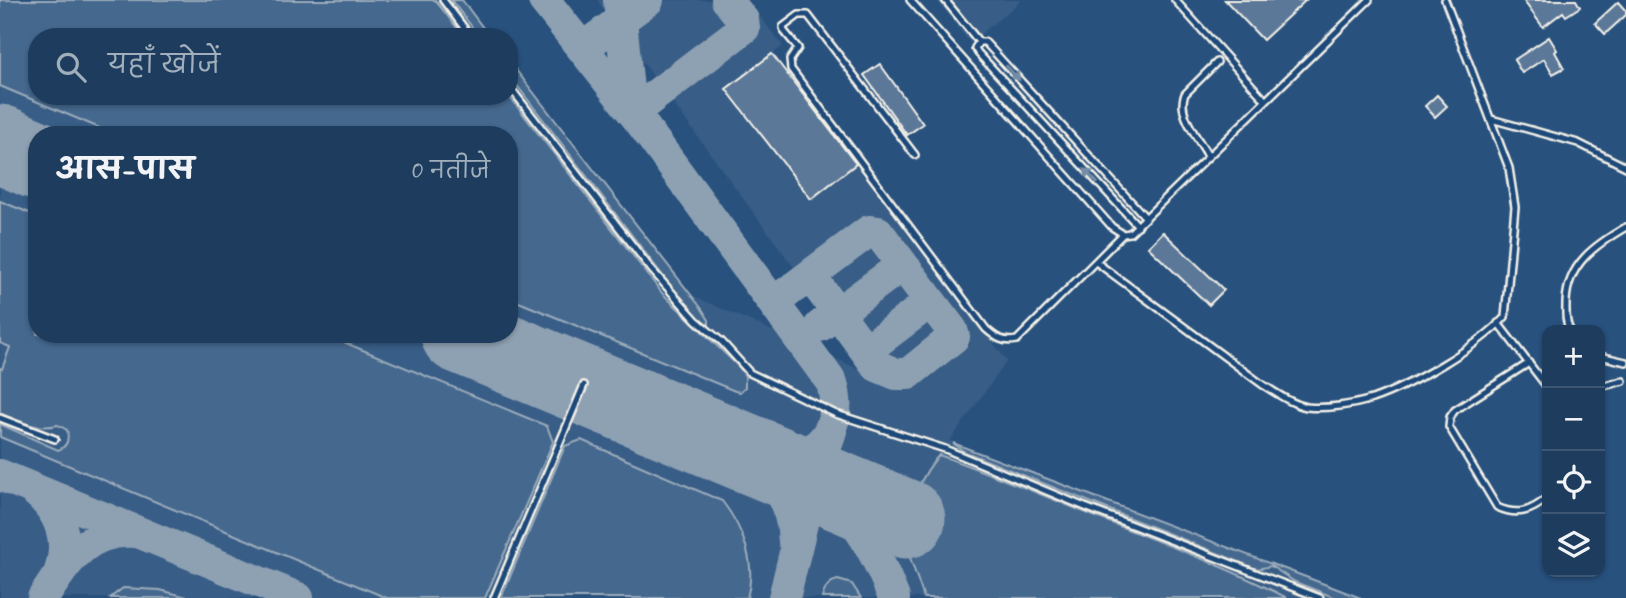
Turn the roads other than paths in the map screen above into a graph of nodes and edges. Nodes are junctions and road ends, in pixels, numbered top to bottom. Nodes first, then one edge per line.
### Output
1 (443, 0) edge
2 (910, 0) edge
3 (945, 0) edge
4 (1175, 0) edge
5 (1369, 0) edge
6 (1445, 0) edge
7 (464, 28) edge
8 (979, 41) junction
9 (1217, 62) dead end
10 (518, 98) edge
11 (1265, 100) junction
12 (1491, 119) junction
13 (915, 155) dead end
14 (1208, 156) junction
15 (1626, 167) edge
16 (1146, 218) junction
17 (1138, 226) junction
18 (1626, 227) edge
19 (1123, 234) junction
20 (1096, 262) junction
21 (1498, 323) junction
22 (1567, 325) edge
23 (1605, 357) edge
24 (1626, 362) edge
25 (1529, 363) junction
26 (1542, 380) edge
27 (1623, 381) dead end
28 (584, 385) dead end
29 (1605, 386) edge
30 (0, 418) edge
31 (55, 439) dead end
32 (1542, 503) edge
33 (1315, 597) edge
34 (494, 598) edge

1 - 7 lane
2 - 19 lane
3 - 8 lane
4 - 11 lane
5 - 11 lane
6 - 12 lane
8 -> 16 lane
17 -> 8 lane
9 - 14 lane
10 - 33 lane
11 - 14 lane
12 - 15 lane
12 - 21 lane
13 - 20 lane
14 - 16 lane
16 - 17 lane
17 - 19 lane
18 - 22 lane
19 - 20 lane
20 - 21 lane
21 - 25 lane
23 - 24 lane
25 - 26 lane
25 - 32 lane
27 - 29 lane
28 - 34 lane
30 - 31 lane

